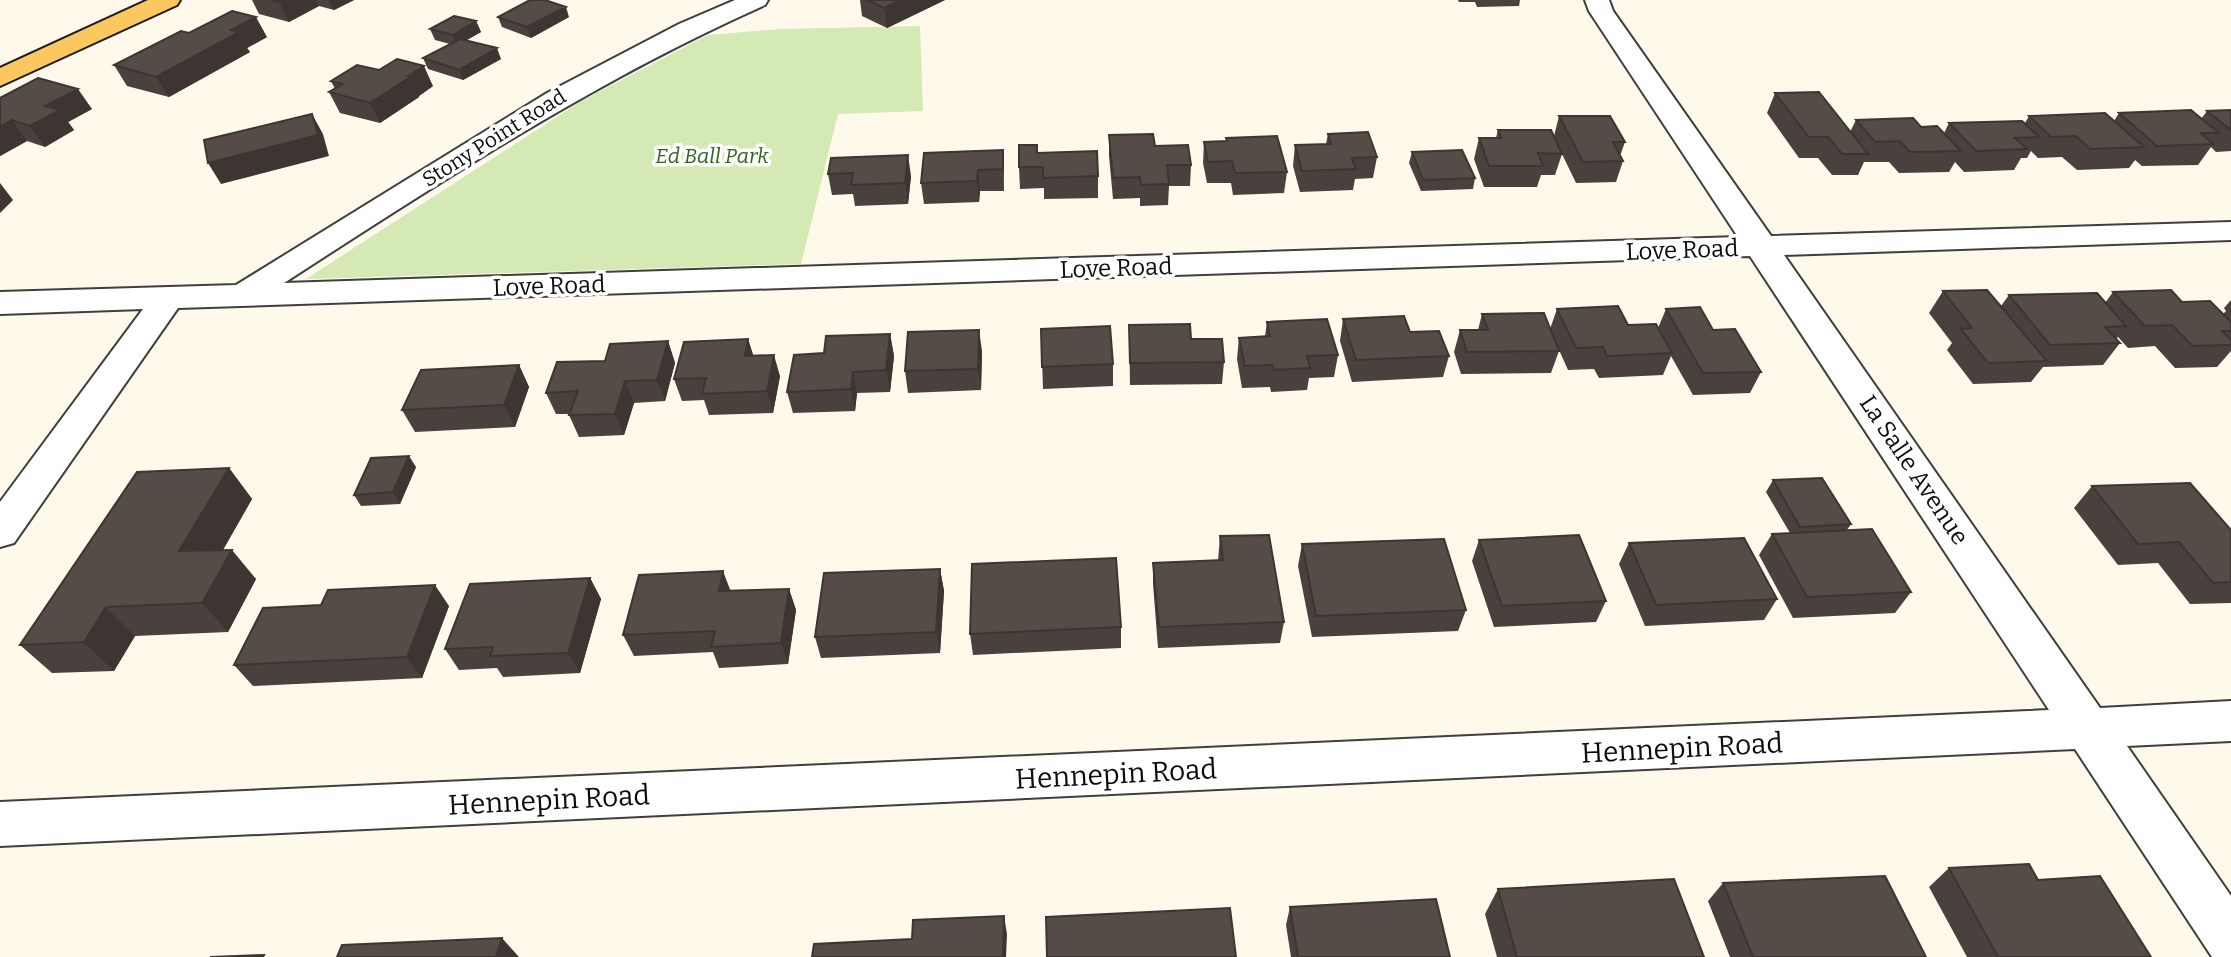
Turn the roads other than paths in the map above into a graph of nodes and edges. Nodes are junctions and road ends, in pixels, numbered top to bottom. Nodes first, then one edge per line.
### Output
1 (168, 0) edge
2 (756, 0) edge
3 (1597, 0) edge
4 (0, 78) edge
5 (2231, 231) edge
6 (1765, 247) junction
7 (242, 296) junction
8 (168, 298) junction
9 (0, 303) edge
10 (0, 531) edge
11 (2231, 721) edge
12 (2087, 728) junction
13 (0, 824) edge
14 (2231, 940) edge

1 - 4 main road
2 - 7 street, Stony Point Road
3 - 6 street, La Salle Avenue
5 - 6 street, Love Road
6 - 7 street, Love Road
6 - 12 street, La Salle Avenue
7 - 8 street, Love Road
8 - 9 street, Love Road
8 - 10 street
11 - 12 street, Hennepin Road
12 - 13 street, Hennepin Road
12 - 14 street, La Salle Avenue

